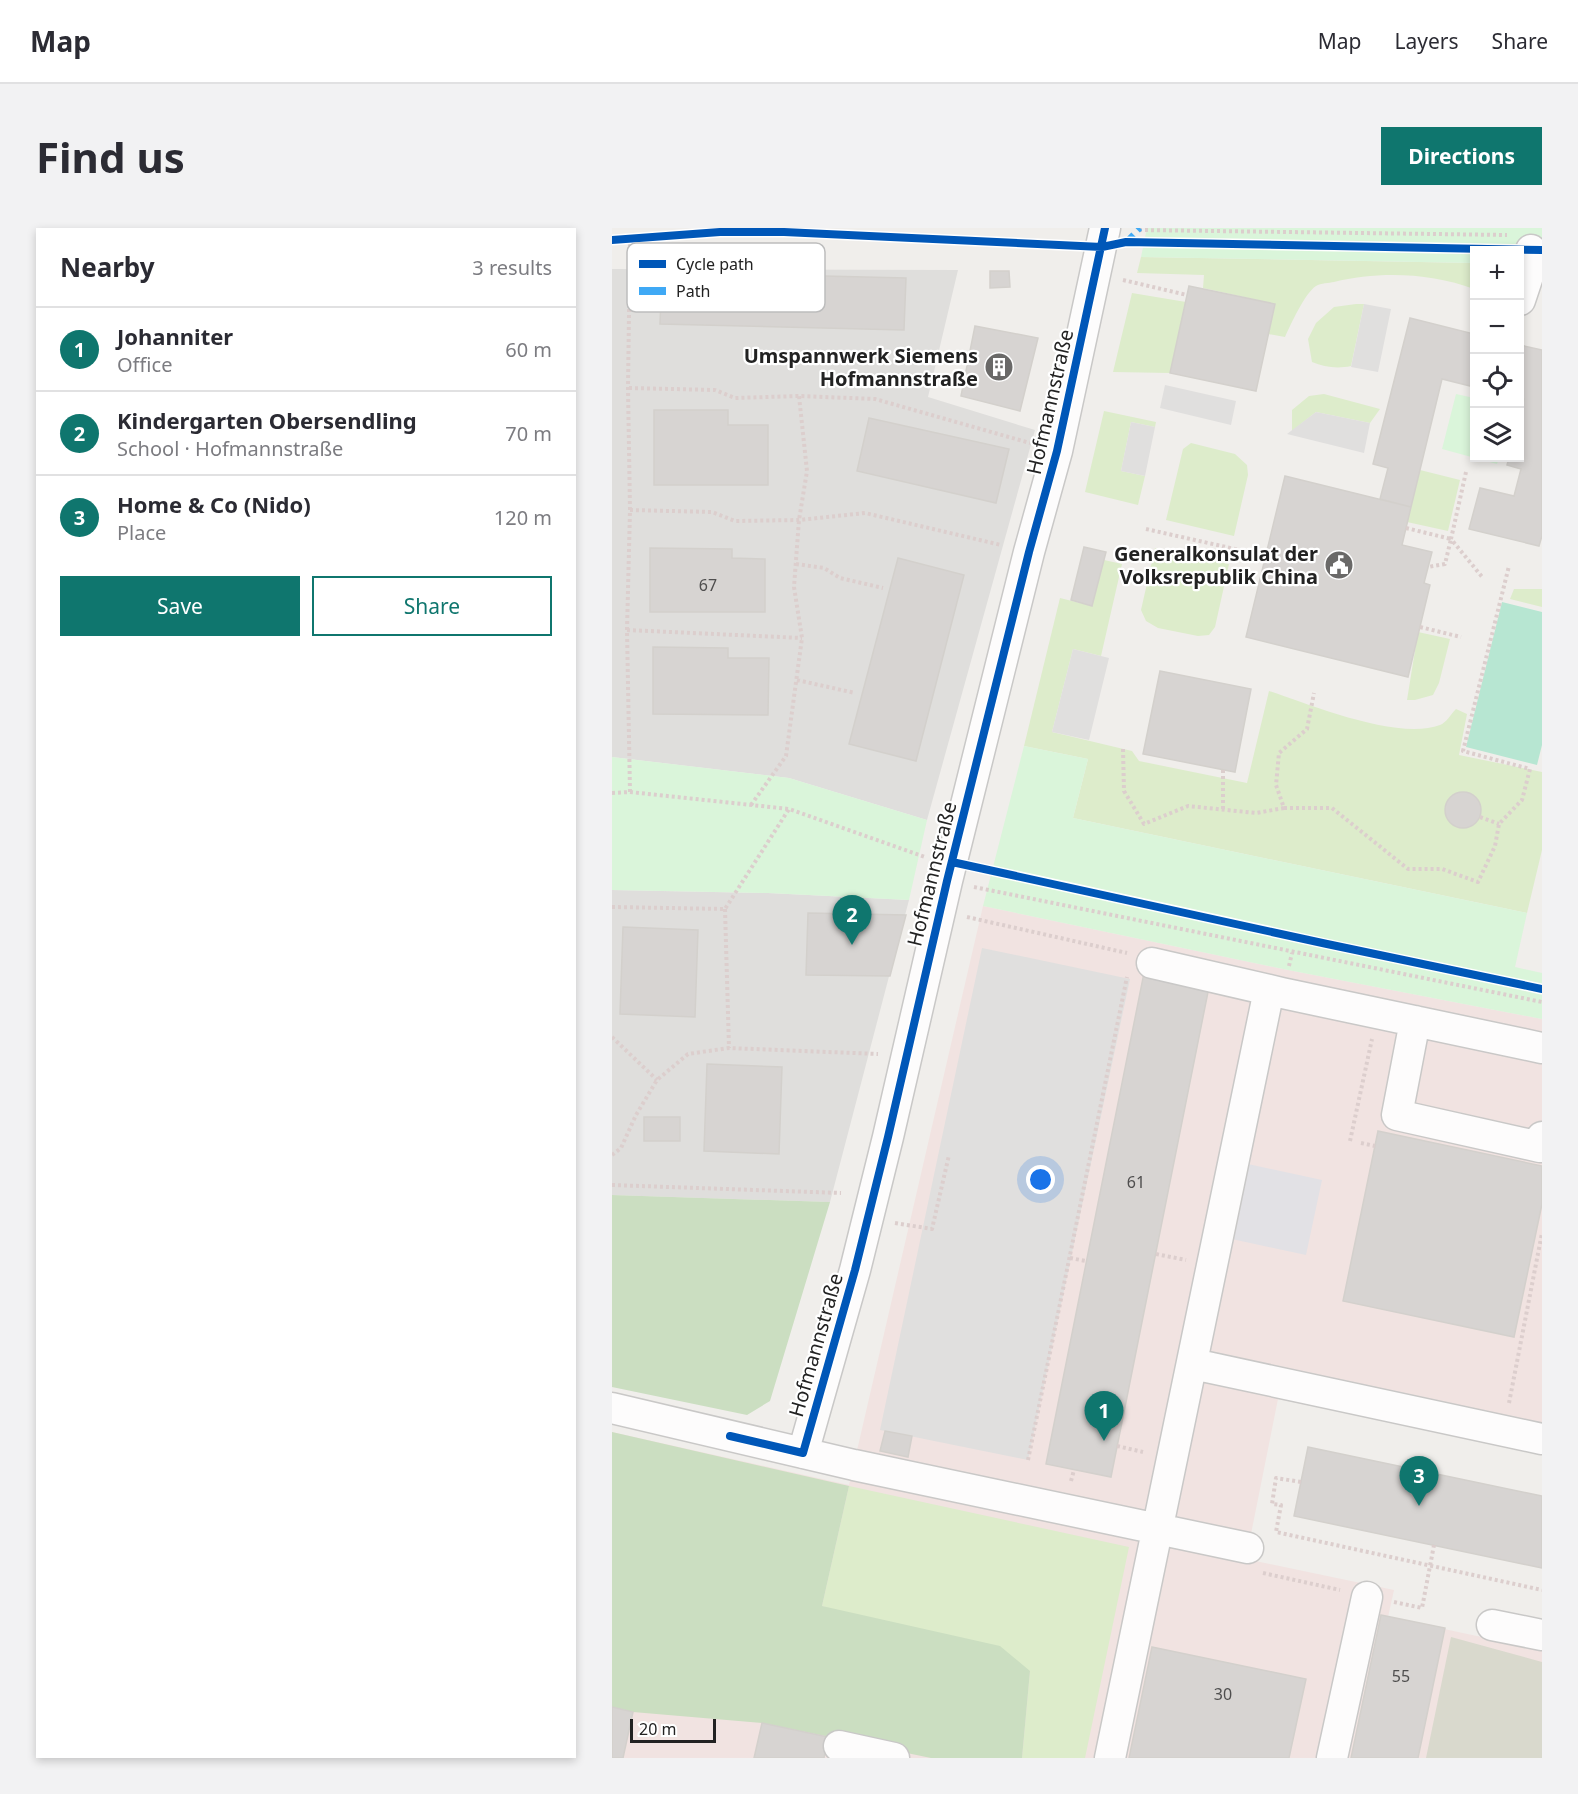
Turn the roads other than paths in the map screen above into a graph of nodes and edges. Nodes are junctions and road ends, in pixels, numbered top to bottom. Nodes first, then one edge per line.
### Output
1 (1105, 228) edge
2 (1525, 243) road end
3 (1524, 288) edge
4 (1138, 961) road end
5 (1269, 990) junction
6 (1414, 1021) junction
7 (1542, 1048) edge
8 (1542, 1137) edge
9 (1193, 1364) junction
10 (612, 1408) edge
11 (1542, 1439) edge
12 (803, 1453) junction
13 (1158, 1529) junction
14 (1253, 1560) road end
15 (1367, 1597) road end
16 (1492, 1625) dead end
17 (1542, 1635) edge
18 (839, 1746) dead end
19 (894, 1758) edge
20 (1110, 1758) edge
21 (1332, 1758) edge

1 - 12 street, Hofmannstraße
2 - 3 street
4 - 5 street
5 - 6 street
5 - 9 street
6 - 7 street
6 - 8 street
9 - 11 street
9 - 13 street
10 - 12 street
12 - 13 street
13 - 14 street
13 - 20 street
15 - 21 street
16 - 17 street
18 - 19 street

